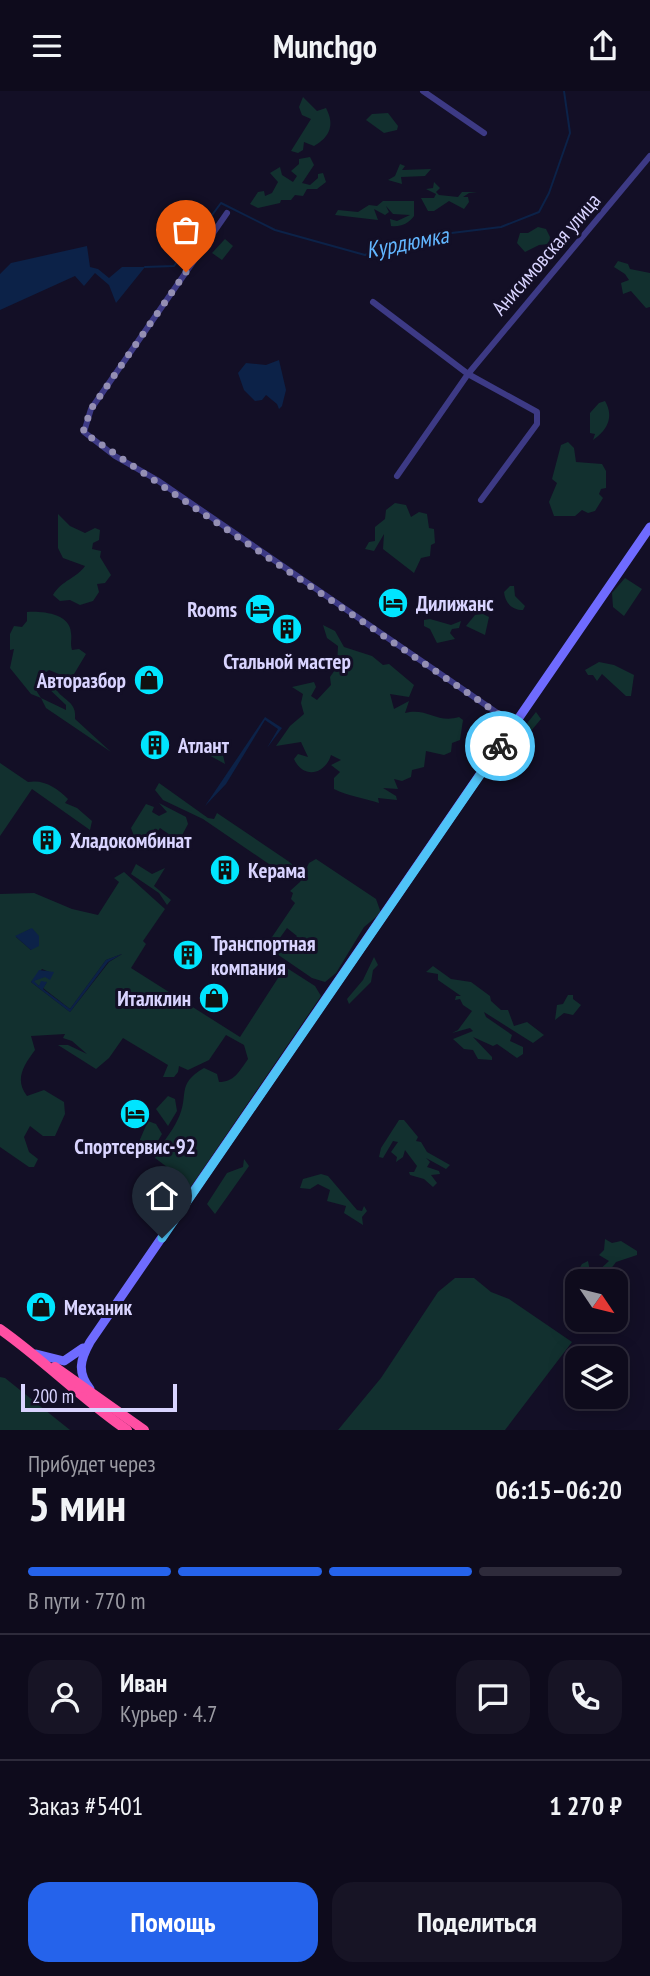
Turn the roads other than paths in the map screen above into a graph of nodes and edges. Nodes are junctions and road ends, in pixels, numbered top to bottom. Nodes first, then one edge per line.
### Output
1 (424, 91) edge
2 (484, 133) dead end
3 (650, 156) edge
4 (228, 213) dead end
5 (373, 302) dead end
6 (468, 374) junction
7 (397, 476) dead end
8 (481, 500) dead end
9 (650, 527) edge
10 (515, 725) junction
11 (0, 1329) edge
12 (90, 1342) junction
13 (32, 1352) junction
14 (94, 1395) junction
15 (127, 1430) edge
16 (144, 1430) edge

1 - 2 street
3 - 6 street, Анисимовская улица
4 - 10 street
5 - 6 street
6 - 7 street, Анисимовская улица
6 - 8 street
9 - 10 main road
10 - 12 main road
11 - 13 highway
12 - 13 main road
12 - 14 main road
13 - 14 highway
13 - 15 highway
14 - 16 highway

